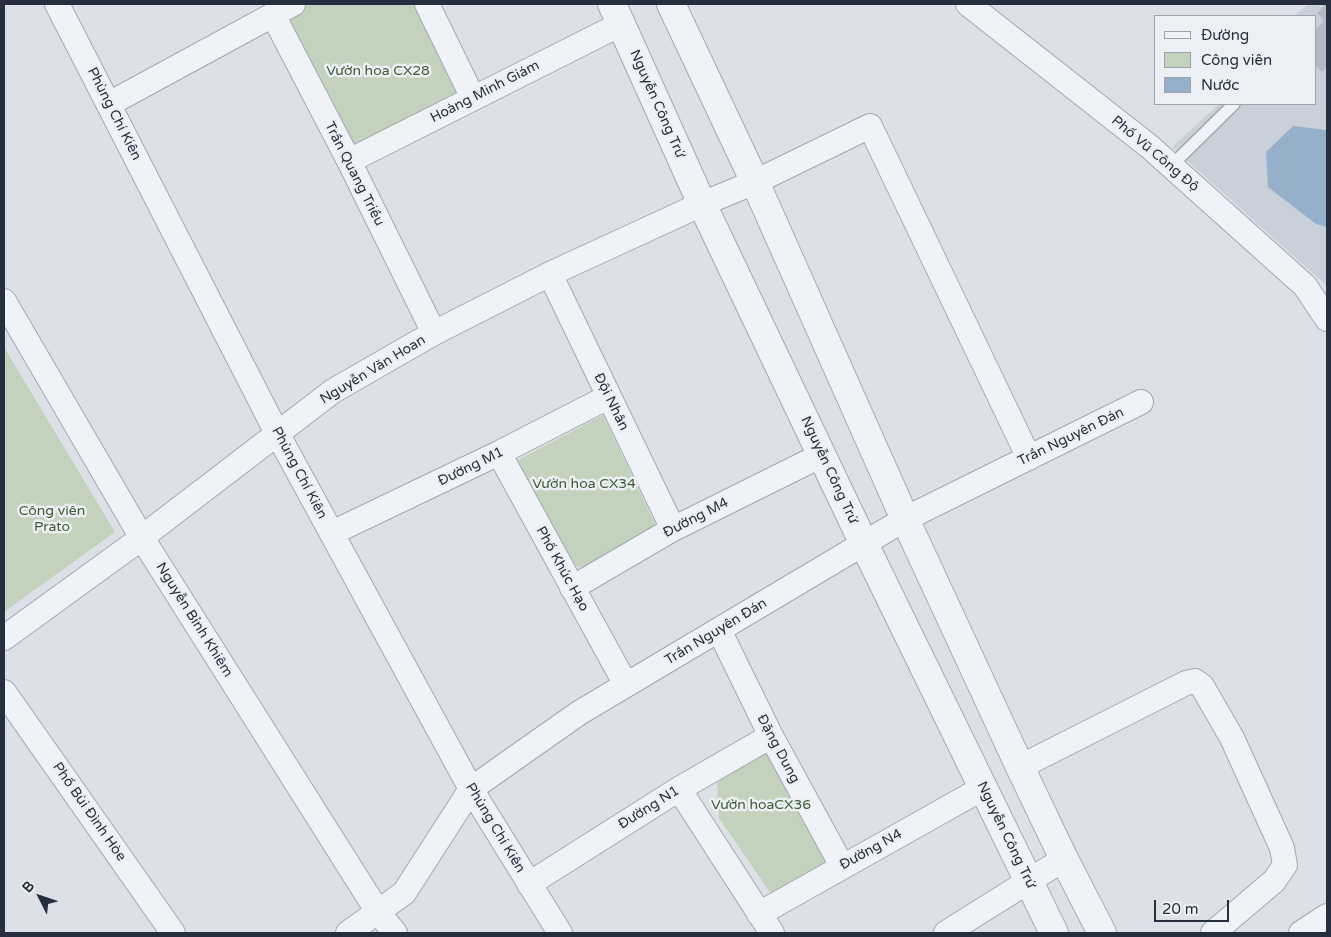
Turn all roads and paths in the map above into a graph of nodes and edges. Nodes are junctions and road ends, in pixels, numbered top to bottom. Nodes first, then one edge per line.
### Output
1 (57, 4) edge
2 (427, 4) edge
3 (671, 4) edge
4 (968, 4) edge
5 (283, 9) edge
6 (617, 14) edge
7 (473, 98) junction
8 (109, 104) junction
9 (1233, 105) edge
10 (349, 161) junction
11 (1171, 166) junction
12 (755, 182) junction
13 (702, 204) junction
14 (550, 274) junction
15 (4, 301) edge
16 (1327, 319) edge
17 (434, 333) junction
18 (608, 397) junction
19 (1141, 402) dead end
20 (277, 433) junction
21 (499, 454) junction
22 (822, 455) junction
23 (1029, 458) junction
24 (905, 519) junction
25 (673, 529) junction
26 (332, 533) junction
27 (142, 538) junction
28 (864, 544) junction
29 (572, 588) junction
30 (719, 630) junction
31 (4, 638) edge
32 (626, 685) junction
33 (4, 692) edge
34 (771, 736) junction
35 (1020, 767) junction
36 (983, 788) junction
37 (471, 789) junction
38 (679, 789) junction
39 (1064, 859) junction
40 (842, 866) junction
41 (1029, 881) junction
42 (529, 884) junction
43 (378, 912) junction
44 (760, 914) junction
45 (1327, 916) edge
46 (173, 933) edge
47 (348, 933) edge
48 (395, 933) edge
49 (560, 933) edge
50 (772, 933) edge
51 (946, 933) edge
52 (1054, 933) edge
53 (1102, 933) edge
54 (1212, 933) edge
55 (1301, 933) edge

1 - 8 street, Phùng Chí Kiên
2 - 7 street
3 - 12 street
4 - 11 street, Phố Vũ Công Độ
5 - 8 street
5 - 10 street, Trần Quang Triều
6 - 7 street, Hoàng Minh Giám
6 - 13 street, Nguyễn Công Trứ
7 - 10 street, Hoàng Minh Giám
8 - 20 street, Phùng Chí Kiên
9 - 11 lane
10 - 17 street, Trần Quang Triều
11 - 16 street, Phố Vũ Công Độ
12 - 13 street, Nguyễn Văn Hoan
12 - 23 street, Nguyễn Văn Hoan
12 - 24 street
13 - 14 street, Nguyễn Văn Hoan
13 - 22 street, Nguyễn Công Trứ
14 - 17 street, Nguyễn Văn Hoan
14 - 18 street, Đội Nhân
15 - 27 street, Nguyễn Bỉnh Khiêm
17 - 20 street, Nguyễn Văn Hoan
18 - 21 street, Đường M1
18 - 25 street, Đội Nhân
19 - 23 street, Trần Nguyên Đán
20 - 26 street, Phùng Chí Kiên
20 - 27 street, Nguyễn Văn Hoan
21 - 26 street, Đường M1
21 - 29 street, Phố Khúc Hạo
22 - 25 street, Đường M4
22 - 28 street, Nguyễn Công Trứ
23 - 24 street, Trần Nguyên Đán
24 - 28 street, Trần Nguyên Đán
24 - 35 street
25 - 29 street, Đường M4
26 - 37 street, Phùng Chí Kiên
27 - 31 street, Nguyễn Văn Hoan
27 - 43 street, Nguyễn Bỉnh Khiêm
28 - 30 street, Trần Nguyên Đán
28 - 36 street, Nguyễn Công Trứ
29 - 32 street, Phố Khúc Hạo
30 - 32 street, Trần Nguyên Đán
30 - 34 street, Đặng Dung
32 - 37 street, Trần Nguyên Đán
33 - 46 street, Phố Bùi Đình Hòe
34 - 38 street, Đường N1
34 - 40 street, Đặng Dung
35 - 39 street
35 - 54 street
36 - 40 street, Đường N4
36 - 41 street, Nguyễn Công Trứ
37 - 42 street, Phùng Chí Kiên
37 - 43 street, Trần Nguyên Đán
38 - 42 street, Đường N1
38 - 44 street
39 - 41 street
39 - 53 street
40 - 44 street, Đường N4
41 - 51 street
41 - 52 street, Nguyễn Công Trứ
42 - 49 street, Phùng Chí Kiên
43 - 47 street, Trần Nguyên Đán
43 - 48 street, Nguyễn Bỉnh Khiêm
44 - 50 street
45 - 55 street

